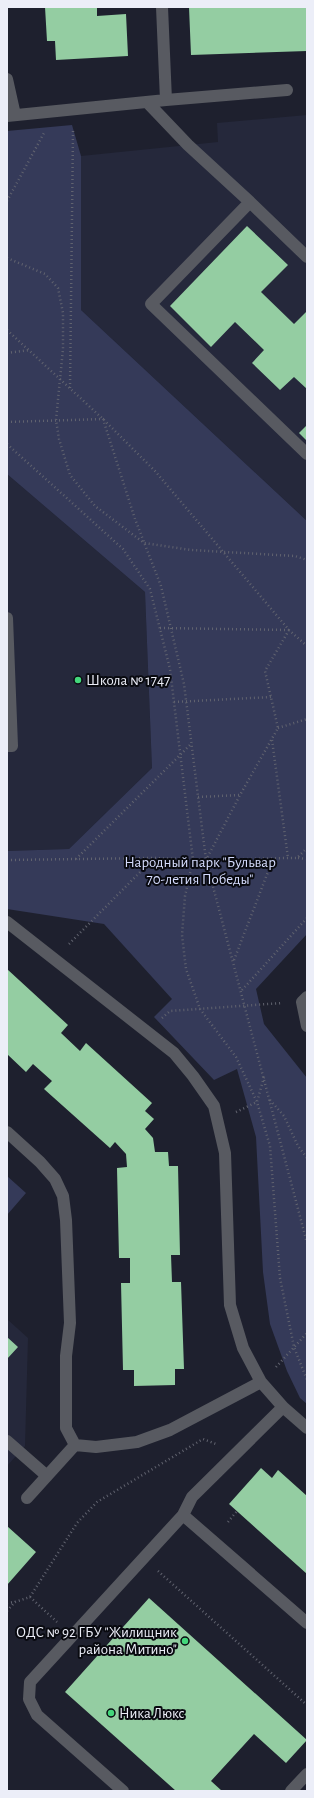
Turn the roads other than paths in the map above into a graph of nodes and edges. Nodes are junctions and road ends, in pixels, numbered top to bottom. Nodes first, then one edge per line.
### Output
1 (162, 7) edge
2 (7, 79) edge
3 (286, 90) dead end
4 (166, 100) junction
5 (146, 102) junction
6 (11, 115) edge
7 (250, 202) junction
8 (307, 257) edge
9 (307, 454) edge
10 (7, 618) edge
11 (7, 746) edge
12 (7, 922) edge
13 (305, 999) edge
14 (307, 1026) edge
15 (7, 1132) edge
16 (261, 1382) junction
17 (283, 1407) junction
18 (307, 1428) edge
19 (7, 1441) edge
20 (75, 1445) junction
21 (47, 1476) junction
22 (27, 1498) dead end
23 (183, 1515) junction
24 (307, 1623) edge
25 (307, 1774) edge
26 (123, 1791) edge
27 (291, 1791) edge

1 - 4 lane
2 - 6 lane
3 - 4 lane
4 - 5 lane
5 - 6 lane
5 - 7 lane
7 - 8 lane
7 - 9 lane
10 - 11 lane
12 - 16 lane
13 - 14 lane
15 - 20 lane
16 - 17 lane
16 - 20 lane
17 - 18 lane
17 - 23 lane
19 - 21 lane
20 - 21 lane
21 - 22 lane
23 - 24 lane
23 - 26 lane
25 - 27 lane

